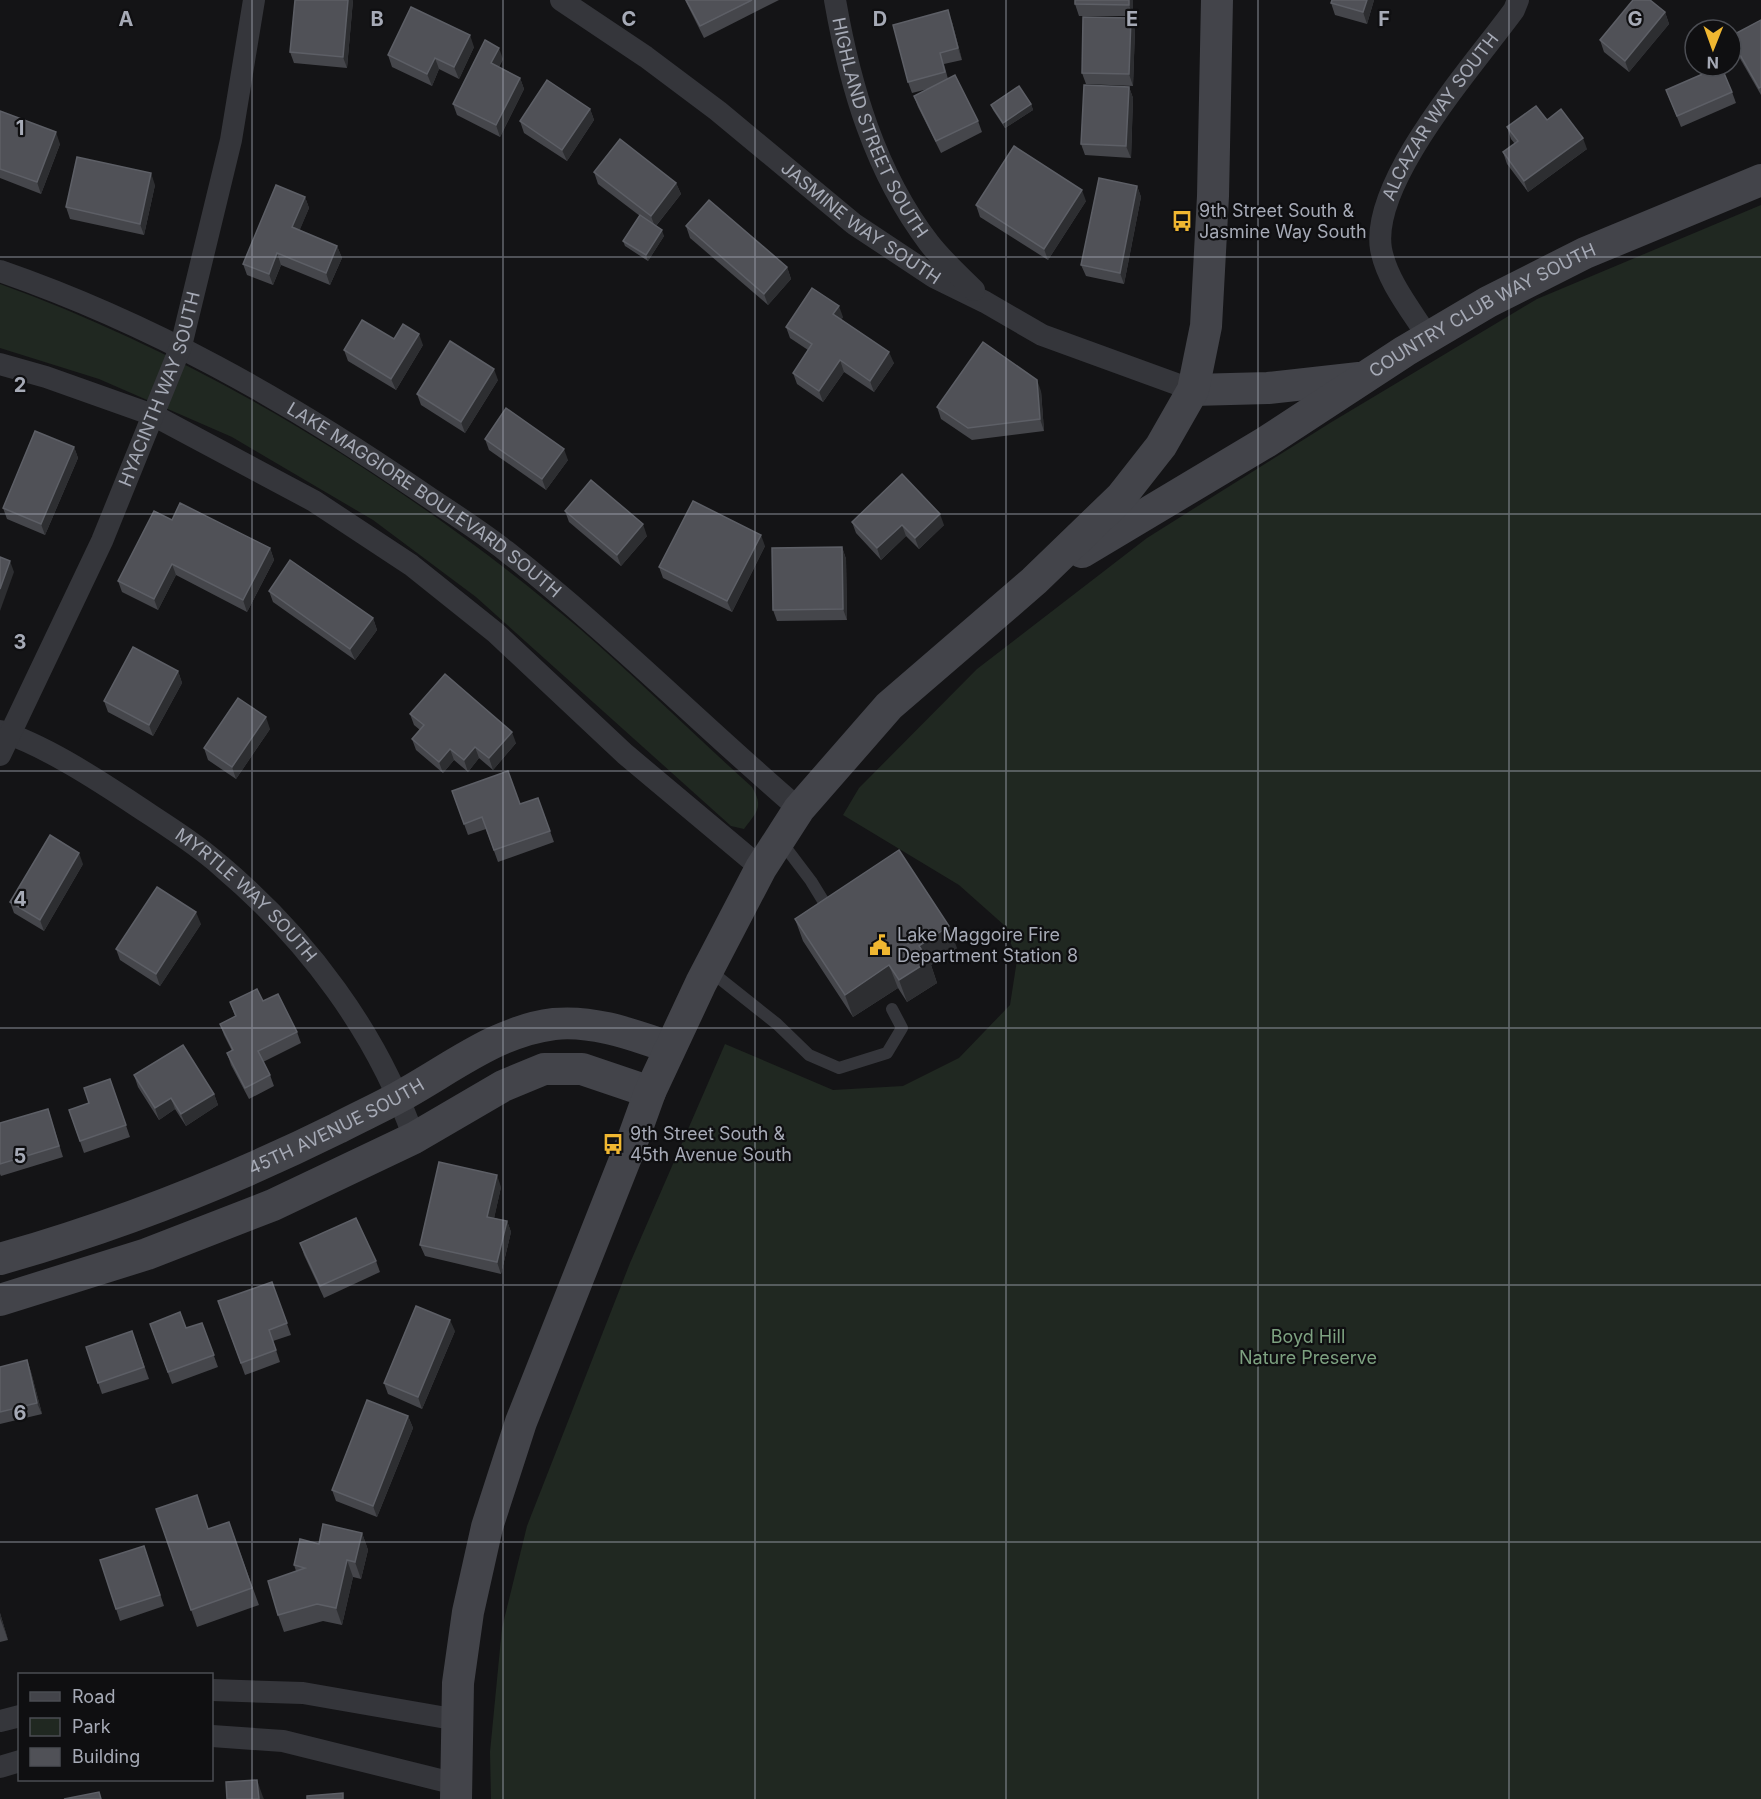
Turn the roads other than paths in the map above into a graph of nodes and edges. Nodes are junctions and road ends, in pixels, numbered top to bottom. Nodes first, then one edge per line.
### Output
1 (254, 0) edge
2 (561, 0) edge
3 (835, 0) edge
4 (1217, 0) edge
5 (1519, 3) edge
6 (1761, 180) edge
7 (0, 271) edge
8 (985, 302) junction
9 (1428, 337) junction
10 (181, 346) junction
11 (0, 364) edge
12 (1369, 376) junction
13 (1193, 390) junction
14 (153, 415) junction
15 (1034, 581) junction
16 (5, 732) edge
17 (0, 755) edge
18 (799, 809) junction
19 (779, 840) junction
20 (761, 868) junction
21 (830, 914) edge
22 (708, 969) junction
23 (892, 1009) dead end
24 (669, 1047) junction
25 (650, 1092) junction
26 (399, 1097) junction
27 (414, 1138) junction
28 (0, 1259) edge
29 (0, 1300) edge
30 (213, 1690) edge
31 (18, 1716) edge
32 (458, 1719) junction
33 (0, 1721) edge
34 (213, 1736) edge
35 (18, 1762) edge
36 (0, 1767) edge
37 (456, 1791) edge

1 - 10 street, HYACINTH WAY SOUTH
2 - 8 street, JASMINE WAY SOUTH
3 - 8 street, HIGHLAND STREET SOUTH
4 - 13 main road
5 - 9 street, ALCAZAR WAY SOUTH
6 - 9 main road, COUNTRY CLUB WAY SOUTH
7 - 10 street, LAKE MAGGIORE BOULEVARD SOUTH
8 - 13 street, JASMINE WAY SOUTH
9 - 12 main road, COUNTRY CLUB WAY SOUTH
10 - 14 street, HYACINTH WAY SOUTH
10 - 18 street, LAKE MAGGIORE BOULEVARD SOUTH
11 - 14 street
12 - 13 main road, COUNTRY CLUB WAY SOUTH
12 - 15 main road
13 - 15 main road
14 - 16 street, HYACINTH WAY SOUTH
14 - 20 street
15 - 18 main road
16 - 17 street, HYACINTH WAY SOUTH
16 - 26 street, MYRTLE WAY SOUTH
18 - 19 main road
19 - 20 main road
19 - 21 lane
20 - 22 main road
22 - 23 lane
22 - 24 main road
24 - 25 main road
24 - 26 main road, 45TH AVENUE SOUTH
25 - 27 main road
25 - 32 main road
26 - 27 street, MYRTLE WAY SOUTH
26 - 28 main road, 45TH AVENUE SOUTH
27 - 29 main road
30 - 32 street
31 - 33 street
32 - 37 main road
34 - 37 street
35 - 36 street

